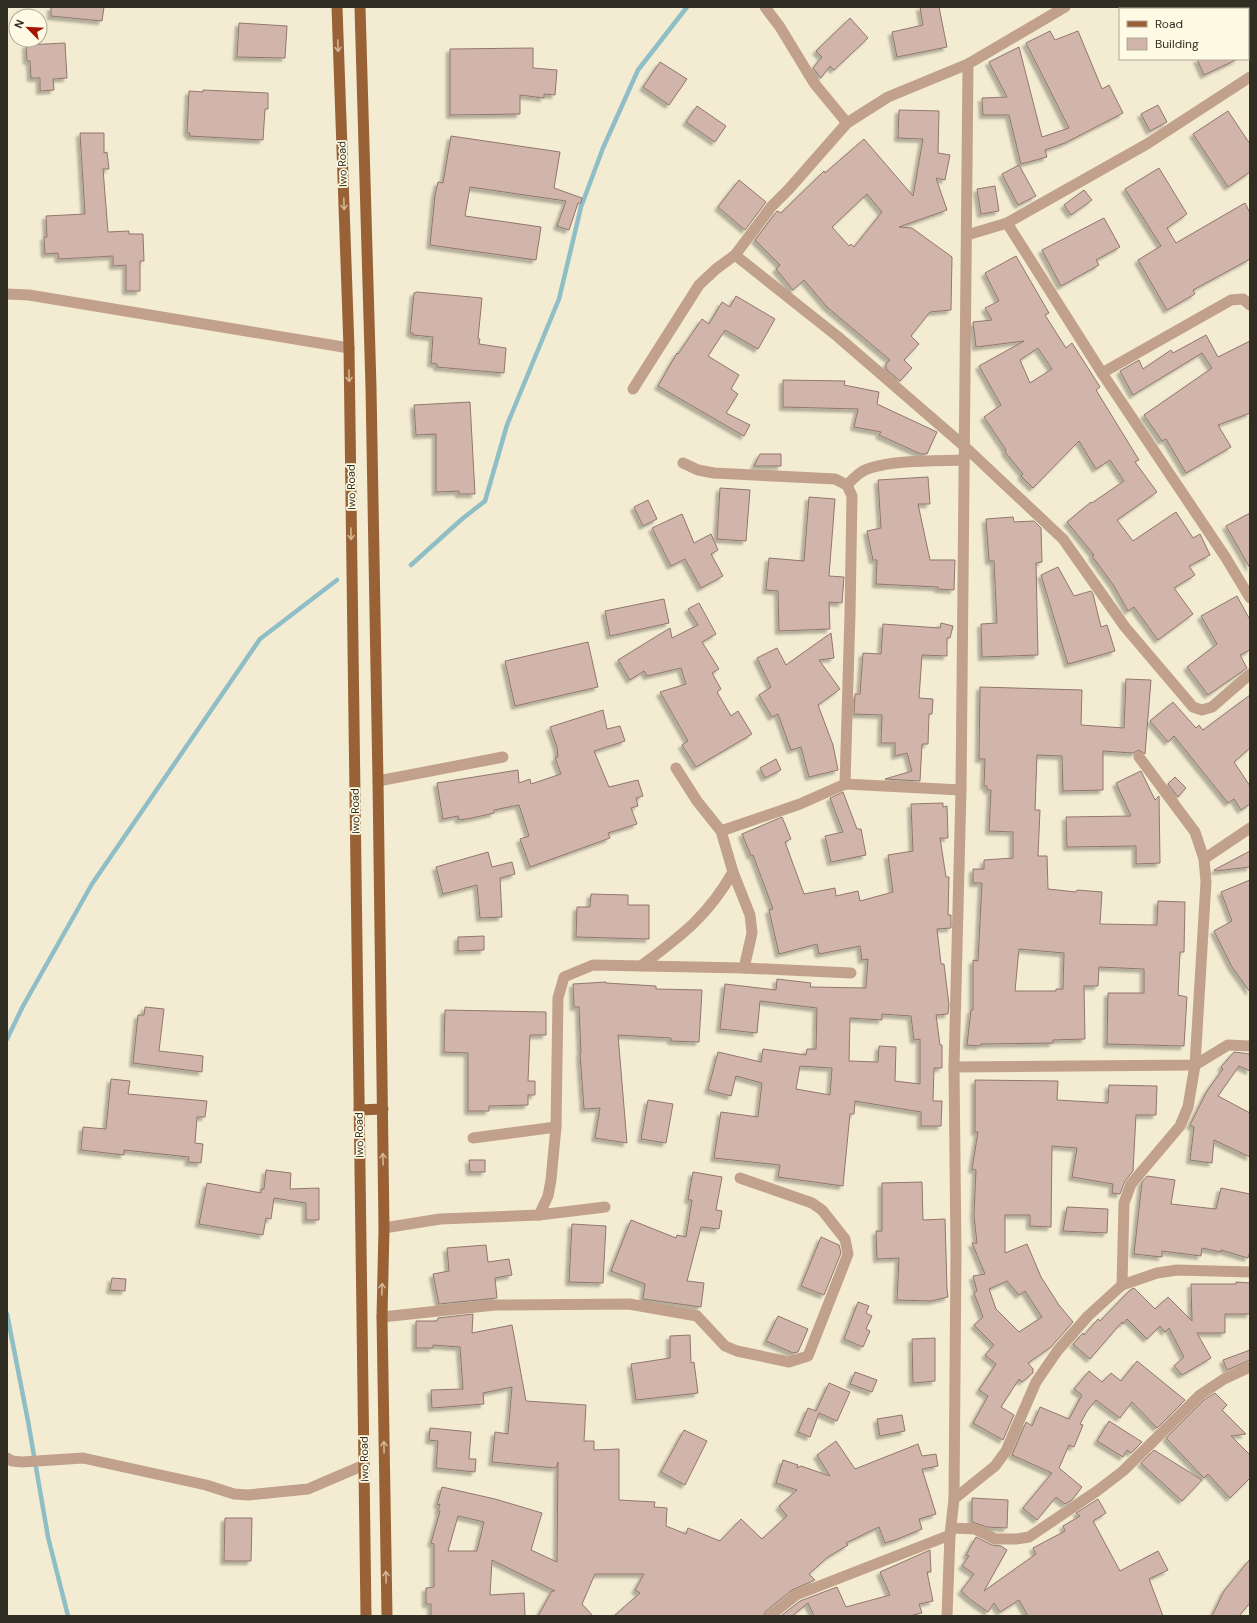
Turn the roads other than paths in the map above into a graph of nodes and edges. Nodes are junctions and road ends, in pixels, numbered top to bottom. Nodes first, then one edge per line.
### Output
1 (337, 7) edge
2 (360, 7) edge
3 (765, 7) edge
4 (1064, 7) edge
5 (968, 64) junction
6 (1250, 77) edge
7 (847, 123) junction
8 (1007, 223) junction
9 (967, 235) junction
10 (734, 255) junction
11 (7, 294) edge
12 (1250, 305) edge
13 (349, 348) junction
14 (1102, 373) junction
15 (633, 389) dead end
16 (963, 445) junction
17 (963, 460) junction
18 (683, 464) dead end
19 (847, 484) junction
20 (1250, 598) edge
21 (1250, 674) edge
22 (503, 757) dead end
23 (1139, 757) dead end
24 (676, 768) dead end
25 (378, 781) junction
26 (845, 784) junction
27 (961, 790) junction
28 (1250, 828) edge
29 (721, 831) junction
30 (1204, 859) junction
31 (733, 872) junction
32 (641, 966) junction
33 (744, 968) junction
34 (851, 973) dead end
35 (1250, 1046) edge
36 (1195, 1065) junction
37 (954, 1067) junction
38 (383, 1109) junction
39 (358, 1110) junction
40 (556, 1127) junction
41 (473, 1138) dead end
42 (740, 1178) dead end
43 (605, 1208) dead end
44 (539, 1215) junction
45 (384, 1228) junction
46 (1250, 1272) edge
47 (1122, 1285) junction
48 (382, 1317) junction
49 (1250, 1367) edge
50 (7, 1458) edge
51 (364, 1465) junction
52 (954, 1499) junction
53 (950, 1532) junction
54 (366, 1616) edge
55 (387, 1616) edge
56 (770, 1616) edge
57 (947, 1616) edge

1 -> 13 main road, Iwo Road
2 - 25 main road, Iwo Road
3 - 7 street
4 - 5 street
5 - 7 street
5 - 9 street
6 - 8 street
7 - 10 street
8 - 9 street
8 - 14 street
9 - 16 street
10 - 15 street
10 - 16 street
11 - 13 street
12 - 14 street
13 -> 39 main road, Iwo Road
14 - 20 street
16 - 17 street
16 - 21 street
17 - 19 street
17 - 27 street
18 - 19 street
19 - 26 street
22 - 25 street
23 - 30 street
24 - 29 street
25 - 38 main road, Iwo Road
26 - 27 street
26 - 29 street
27 - 37 street
28 - 30 street
29 - 31 street
30 - 36 street
31 - 32 street
31 - 33 street
32 - 33 street
32 - 40 street
33 - 34 street
35 - 36 street
36 - 37 street
36 - 47 street
37 - 52 street
38 - 39 main road
45 -> 38 main road, Iwo Road
39 - 51 main road, Iwo Road
40 - 41 street
40 - 44 street
42 - 48 street
43 - 44 street
44 - 45 street
48 -> 45 main road, Iwo Road
46 - 47 street
47 - 52 street
55 -> 48 main road, Iwo Road
49 - 53 street
50 - 51 street
51 - 54 main road, Iwo Road
52 - 53 street
53 - 56 street
53 - 57 street

